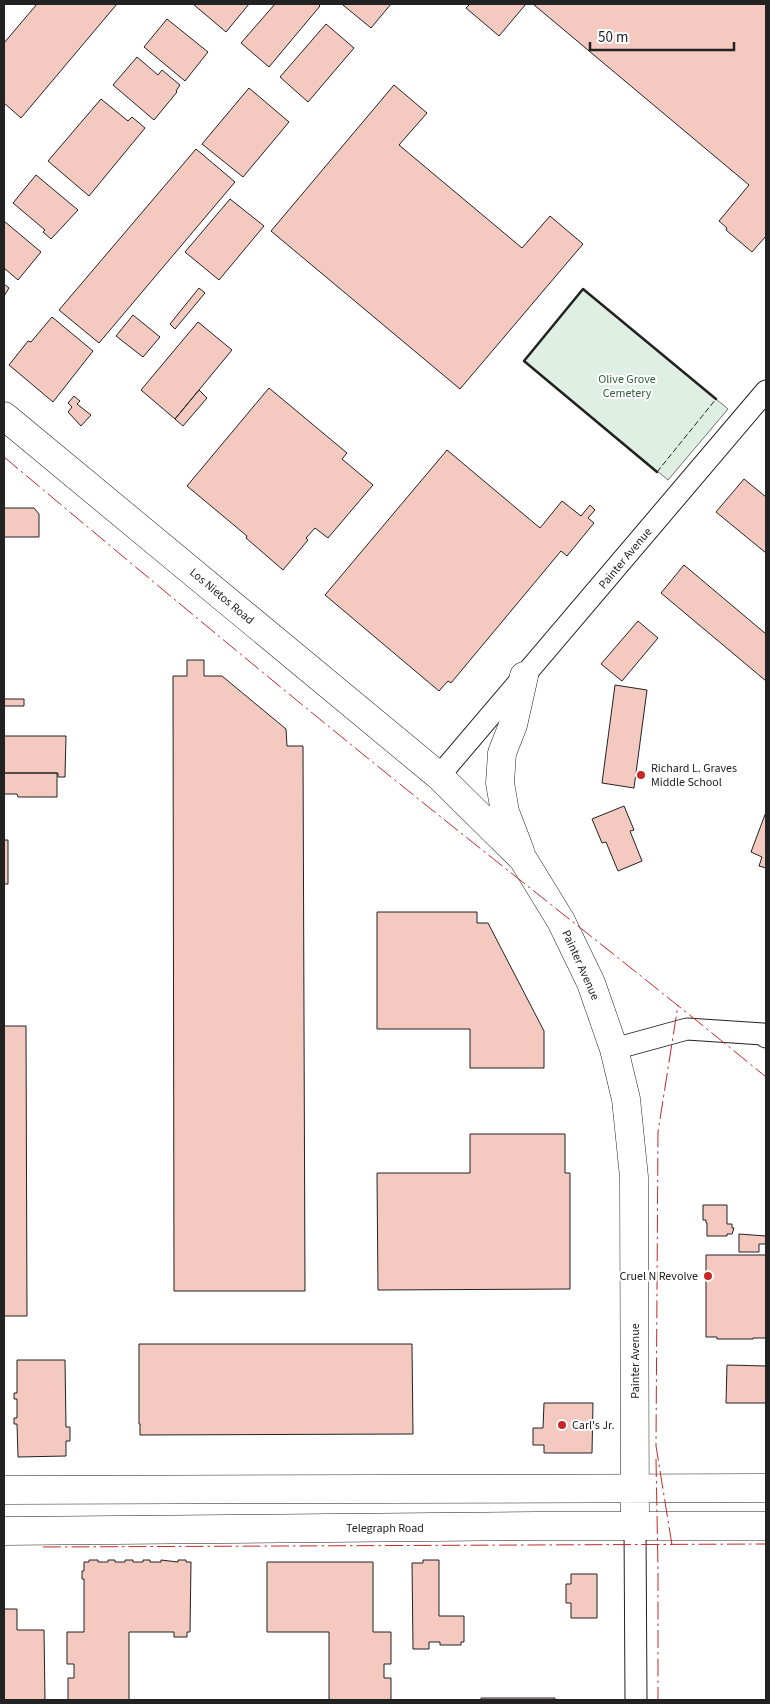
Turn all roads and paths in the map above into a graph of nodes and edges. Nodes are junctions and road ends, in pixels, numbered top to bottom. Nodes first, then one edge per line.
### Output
1 (766, 391) edge
2 (4, 416) edge
3 (524, 676) junction
4 (439, 776) junction
5 (523, 860) junction
6 (766, 1037) edge
7 (614, 1049) junction
8 (635, 1488) junction
9 (766, 1488) edge
10 (4, 1490) edge
11 (636, 1526) junction
12 (766, 1526) edge
13 (4, 1531) edge
14 (636, 1700) edge

1 - 3 street, Painter Avenue
2 - 4 main road, Los Nietos Road
3 - 4 street, Painter Avenue
3 - 5 main road
4 - 5 main road, Painter Avenue
5 - 7 main road, Painter Avenue
6 - 7 street
7 - 8 main road, Painter Avenue
8 - 9 main road
8 - 10 main road
8 - 11 main road, Painter Avenue
11 - 12 main road, Telegraph Road
11 - 13 main road, Telegraph Road
11 - 14 street, Painter Avenue

